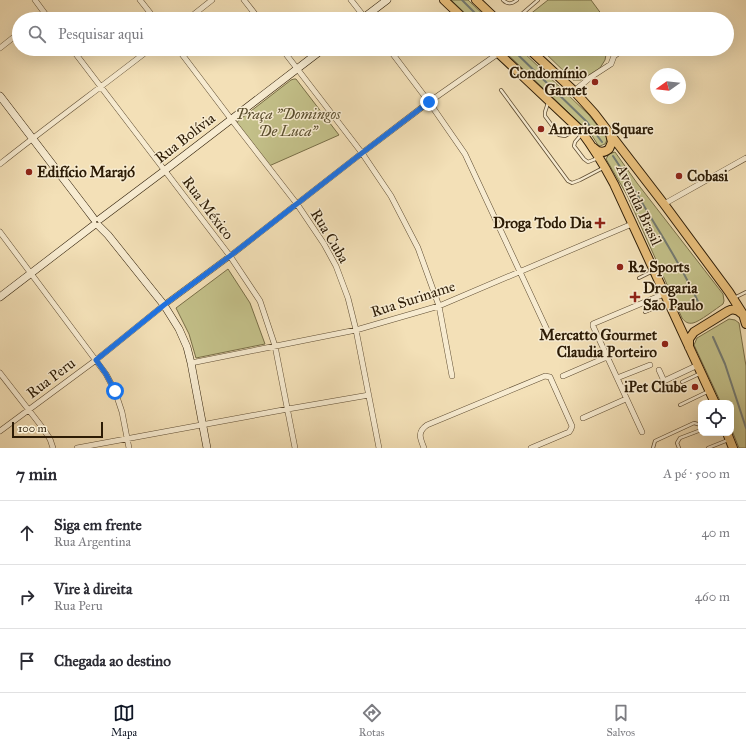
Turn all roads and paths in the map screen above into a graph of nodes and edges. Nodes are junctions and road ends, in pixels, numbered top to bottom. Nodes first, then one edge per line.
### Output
1 (35, 0) edge
2 (140, 0) edge
3 (212, 0) edge
4 (244, 0) edge
5 (351, 0) edge
6 (387, 0) edge
7 (444, 0) edge
8 (476, 0) edge
9 (503, 0) edge
10 (517, 0) edge
11 (538, 0) edge
12 (44, 12) edge
13 (149, 12) edge
14 (197, 12) edge
15 (253, 12) edge
16 (360, 12) edge
17 (372, 12) edge
18 (457, 12) edge
19 (489, 12) edge
20 (524, 12) edge
21 (12, 39) edge
22 (0, 48) edge
23 (77, 56) edge
24 (141, 56) edge
25 (183, 56) edge
26 (288, 56) edge
27 (314, 56) edge
28 (394, 56) edge
29 (490, 56) edge
30 (502, 56) edge
31 (536, 56) edge
32 (614, 56) edge
33 (298, 68) junction
34 (101, 87) junction
35 (500, 90) dead end
36 (574, 91) junction
37 (0, 96) edge
38 (549, 100) junction
39 (429, 102) junction
40 (231, 120) junction
41 (581, 132) junction
42 (610, 133) junction
43 (32, 138) junction
44 (591, 145) junction
45 (362, 153) junction
46 (599, 157) junction
47 (746, 158) edge
48 (0, 164) edge
49 (606, 167) junction
50 (164, 171) junction
51 (297, 204) junction
52 (664, 204) junction
53 (98, 222) junction
54 (632, 224) junction
55 (0, 232) edge
56 (230, 256) junction
57 (520, 271) junction
58 (654, 271) junction
59 (31, 274) junction
60 (639, 278) dead end
61 (746, 292) edge
62 (664, 294) junction
63 (732, 295) junction
64 (0, 297) edge
65 (668, 302) junction
66 (164, 305) junction
67 (439, 306) junction
68 (645, 312) dead end
69 (743, 314) junction
70 (746, 324) edge
71 (679, 326) junction
72 (356, 330) junction
73 (549, 334) dead end
74 (275, 346) junction
75 (690, 349) junction
76 (607, 357) junction
77 (96, 360) junction
78 (191, 363) junction
79 (650, 365) dead end
80 (699, 369) junction
81 (659, 370) dead end
82 (0, 373) edge
83 (452, 376) dead end
84 (563, 376) dead end
85 (617, 378) junction
86 (682, 382) dead end
87 (709, 391) junction
88 (369, 395) junction
89 (626, 399) junction
90 (714, 400) edge
91 (680, 405) dead end
92 (28, 409) junction
93 (288, 409) junction
94 (583, 418) dead end
95 (698, 424) edge
96 (203, 425) junction
97 (0, 431) edge
98 (698, 431) edge
99 (642, 432) dead end
100 (127, 439) junction
101 (730, 443) edge
102 (53, 448) edge
103 (77, 448) edge
104 (129, 448) edge
105 (207, 448) edge
106 (295, 448) edge
107 (379, 448) edge
108 (424, 448) edge
109 (531, 448) edge
110 (653, 448) edge
111 (679, 448) edge
112 (708, 448) edge

1 - 12 street
2 - 13 street
3 - 14 street
4 - 15 street
5 - 16 street
6 - 17 main road
7 - 18 main road
8 - 19 main road
9 - 10 lane
11 - 20 lane
21 - 22 street
23 - 34 street, Rua México
24 - 34 street
25 - 40 street, Rua Cuba
26 - 33 street
27 - 33 main road, Rua Bolívia
28 - 39 street
29 - 39 street, Rua Peru
30 - 38 main road, Avenida Brasil
31 - 36 main road, Avenida Brasil
32 - 36 street
33 - 40 main road, Rua Bolívia
33 - 45 street
34 - 43 street
34 - 50 street, Rua México
35 - 49 lane
36 - 42 main road, Avenida Brasil
37 - 43 main road
38 - 41 main road, Avenida Brasil
38 - 41 lane
39 - 45 street, Rua Peru
39 - 57 street
40 - 50 main road, Rua Bolívia
40 - 51 street, Rua Cuba
41 - 44 main road, Avenida Brasil
41 - 46 lane
42 - 44 main road
42 - 52 main road, Avenida Brasil
43 - 48 street
43 - 53 main road
44 - 46 main road, Avenida Brasil
45 - 51 street, Rua Peru
45 - 67 street
46 - 49 main road, Avenida Brasil
47 - 52 street
49 - 54 main road, Avenida Brasil
50 - 53 main road, Rua Bolívia
50 - 56 street, Rua México
51 - 56 street, Rua Peru
51 - 72 street, Rua Cuba
52 - 63 main road, Avenida Brasil
53 - 59 main road, Rua Bolívia
53 - 66 main road
54 - 57 street, Rua Suriname
54 - 58 main road, Avenida Brasil
55 - 59 street
56 - 66 street, Rua Peru
56 - 74 street, Rua México
57 - 67 street, Rua Suriname
57 - 73 street
58 - 60 lane
58 - 62 main road, Avenida Brasil
59 - 64 main road, Rua Bolívia
59 - 77 street
61 - 63 lane
62 - 65 main road, Avenida Brasil
62 - 76 street
63 - 69 main road, Avenida Brasil
63 - 71 main road
65 - 68 lane
65 - 71 main road, Avenida Brasil
66 - 77 street, Rua Peru
66 - 78 main road
67 - 72 street, Rua Suriname
67 - 83 street
69 - 70 main road, Avenida Brasil
69 - 75 main road
71 - 75 main road, Avenida Brasil
72 - 74 street, Rua Suriname
72 - 88 street, Rua Cuba
74 - 78 street, Rua Suriname
74 - 93 street, Rua México
75 - 80 main road, Avenida Brasil
76 - 84 street
76 - 85 street
77 - 92 street, Rua Peru
77 - 100 street
78 - 96 main road
79 - 85 street
80 - 81 street
80 - 86 lane
80 - 87 main road, Avenida Brasil
82 - 92 street
85 - 89 street
87 - 90 main road, Avenida Brasil
87 - 91 lane
88 - 93 street
88 - 107 street, Rua Cuba
89 - 94 street
89 - 99 street
92 - 97 street, Rua Peru
92 - 102 street
93 - 96 street
93 - 106 street, Rua México
95 - 110 lane
96 - 100 street
96 - 105 main road
98 - 111 lane
100 - 103 street
100 - 104 street
101 - 112 lane
108 - 109 street

